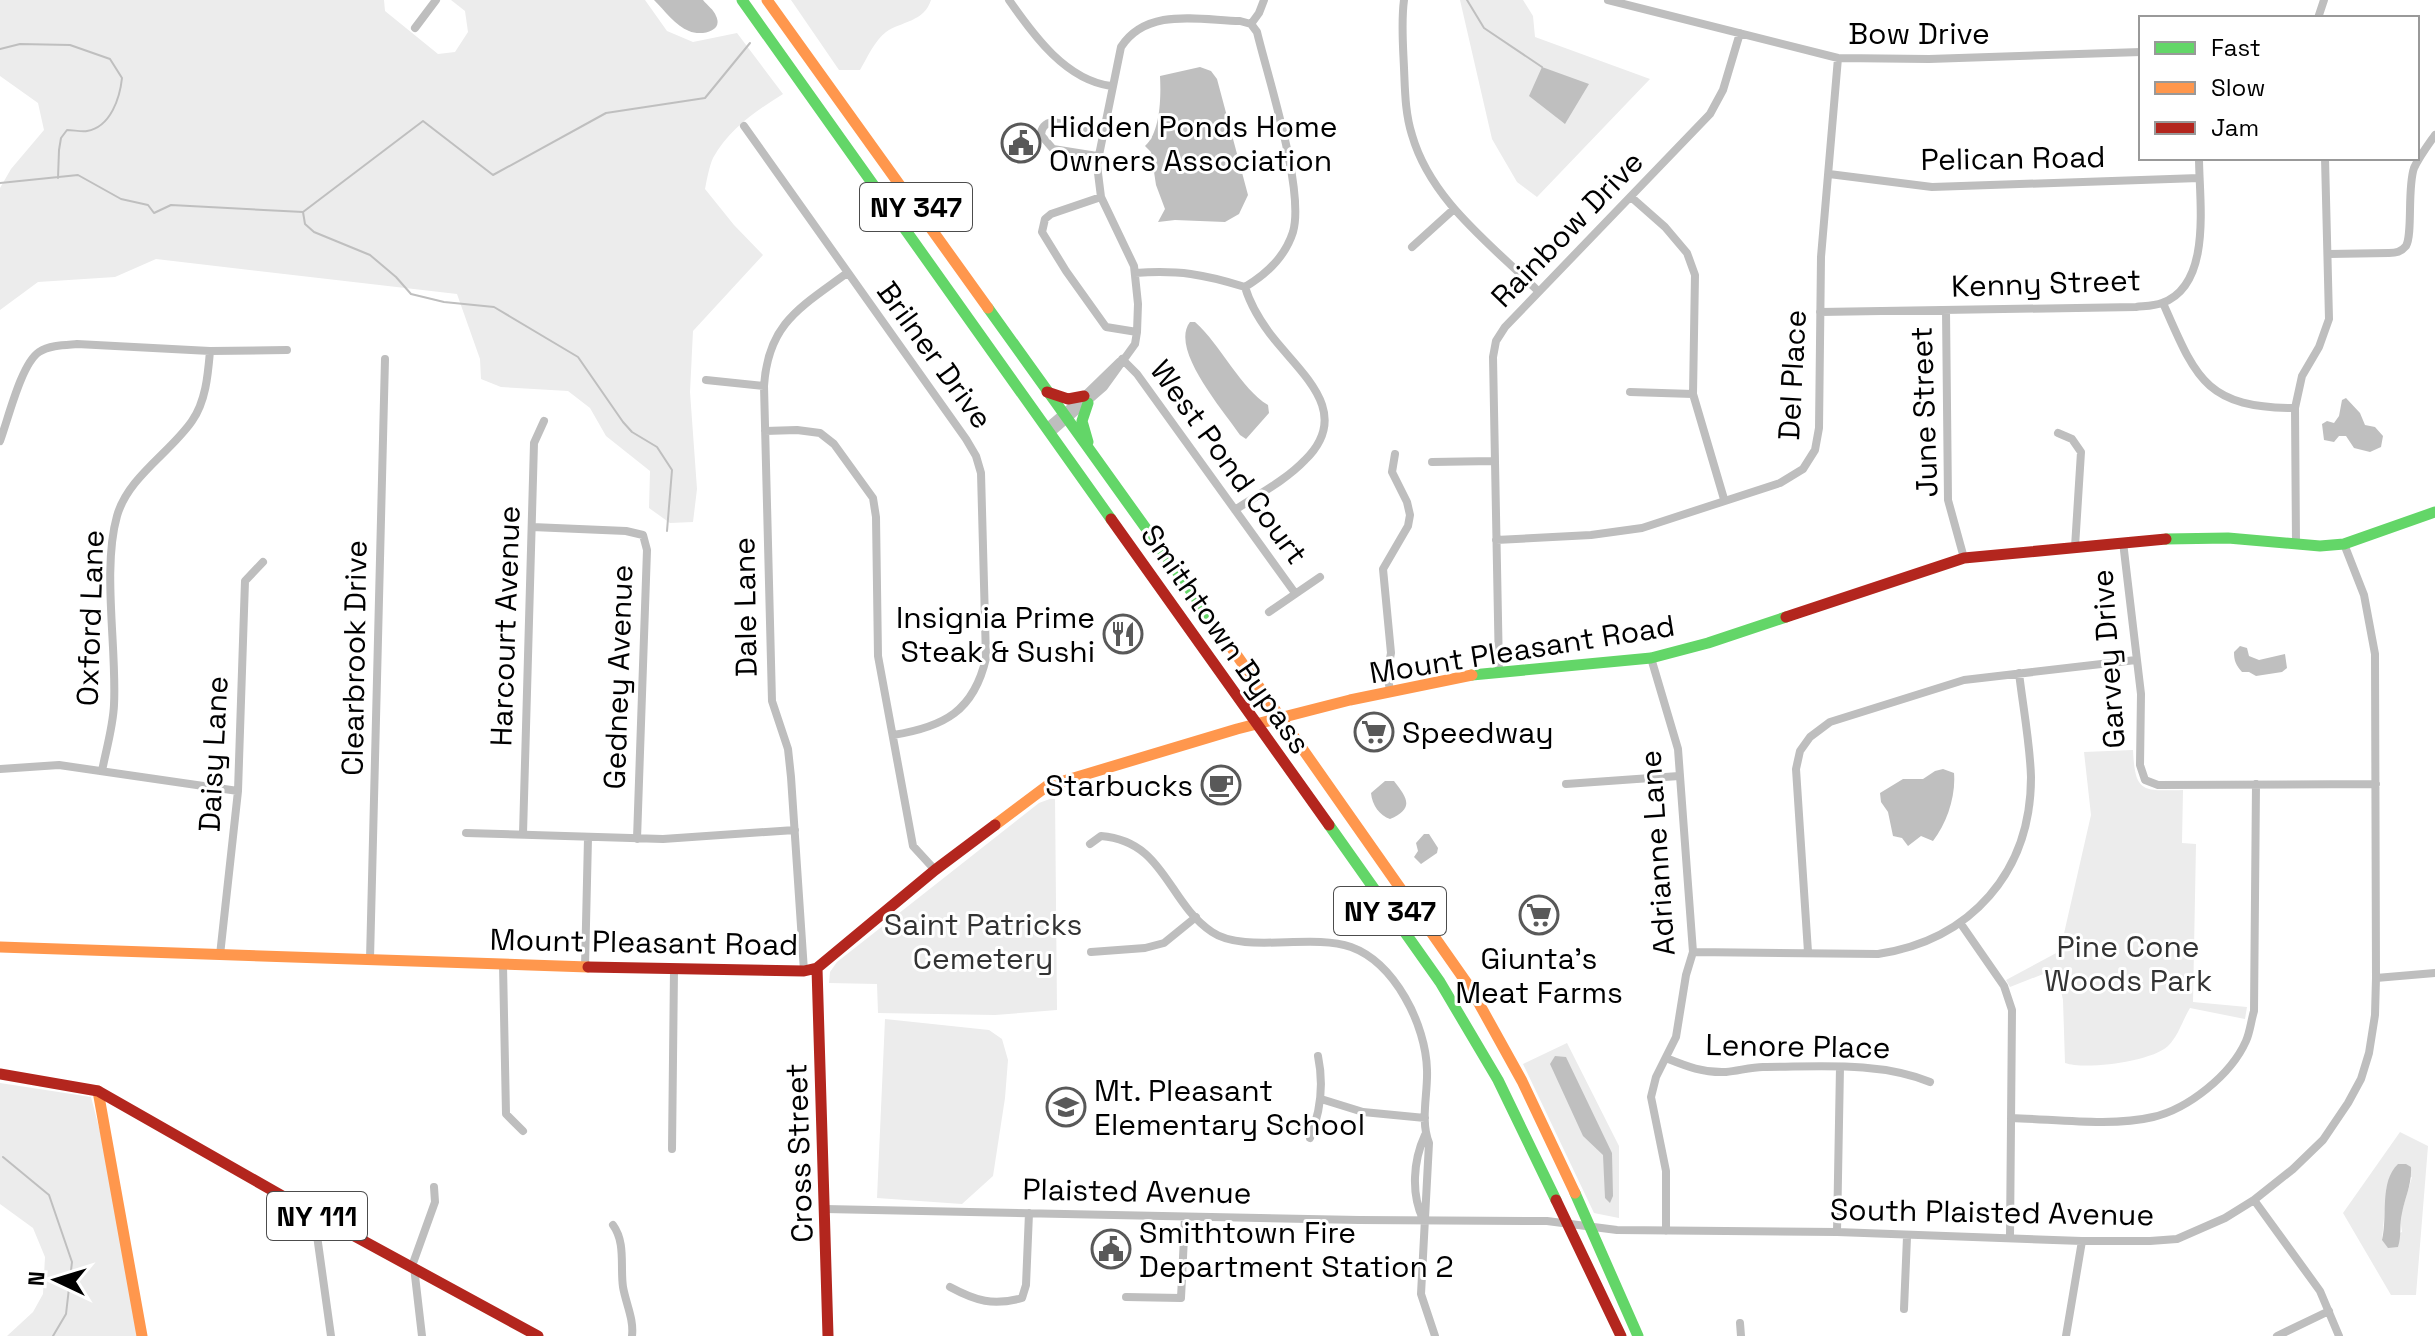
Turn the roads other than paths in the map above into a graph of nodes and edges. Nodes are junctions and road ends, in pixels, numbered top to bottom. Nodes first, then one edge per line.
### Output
1 (436, 0) edge
2 (742, 0) edge
3 (767, 0) edge
4 (1009, 0) edge
5 (1264, 0) edge
6 (1404, 0) edge
7 (1608, 0) edge
8 (1623, 2) edge
9 (1251, 24) junction
10 (415, 28) dead end
11 (1740, 33) junction
12 (2139, 52) edge
13 (1838, 58) junction
14 (1111, 86) junction
15 (744, 126) dead end
16 (1102, 132) junction
17 (2435, 135) edge
18 (1097, 156) junction
19 (2199, 160) edge
20 (2325, 160) edge
21 (1829, 174) junction
22 (2199, 178) junction
23 (1101, 197) junction
24 (1631, 197) junction
25 (1454, 209) junction
26 (1412, 247) dead end
27 (2329, 254) junction
28 (847, 273) junction
29 (1135, 273) junction
30 (1245, 287) junction
31 (1538, 291) junction
32 (2163, 303) junction
33 (1946, 311) junction
34 (1820, 312) junction
35 (1137, 332) junction
36 (287, 350) dead end
37 (210, 351) junction
38 (385, 359) dead end
39 (1122, 359) junction
40 (706, 380) dead end
41 (764, 386) junction
42 (1047, 392) junction
43 (1630, 392) dead end
44 (1693, 394) junction
45 (1086, 400) junction
46 (2295, 408) junction
47 (1065, 418) junction
48 (544, 421) dead end
49 (1049, 430) junction
50 (765, 431) junction
51 (2058, 433) dead end
52 (0, 441) edge
53 (1395, 454) dead end
54 (1094, 458) junction
55 (1494, 461) junction
56 (1432, 462) dead end
57 (1724, 499) junction
58 (1235, 510) junction
59 (2435, 512) edge
60 (532, 527) junction
61 (1496, 540) junction
62 (2123, 542) junction
63 (2296, 544) junction
64 (2344, 544) junction
65 (2075, 547) junction
66 (1964, 558) junction
67 (263, 562) dead end
68 (1320, 577) dead end
69 (1295, 593) junction
70 (1269, 612) dead end
71 (1651, 658) junction
72 (2136, 660) junction
73 (1499, 671) junction
74 (2019, 673) junction
75 (1390, 690) junction
76 (1281, 717) junction
77 (1257, 723) junction
78 (893, 735) junction
79 (0, 769) edge
80 (102, 771) junction
81 (1679, 776) junction
82 (1566, 784) dead end
83 (2256, 784) junction
84 (2376, 784) junction
85 (238, 791) junction
86 (795, 830) junction
87 (466, 833) dead end
88 (523, 834) junction
89 (588, 838) junction
90 (637, 839) junction
91 (1090, 844) dead end
92 (935, 870) junction
93 (1196, 917) junction
94 (1961, 924) junction
95 (0, 947) edge
96 (1091, 952) dead end
97 (1693, 952) junction
98 (1808, 952) junction
99 (220, 955) junction
100 (370, 959) junction
101 (503, 965) junction
102 (585, 967) junction
103 (674, 969) junction
104 (810, 969) junction
105 (2435, 973) edge
106 (2376, 978) junction
107 (1318, 1056) dead end
108 (1666, 1058) junction
109 (1840, 1067) junction
110 (0, 1074) edge
111 (1930, 1082) dead end
112 (98, 1091) junction
113 (1321, 1099) junction
114 (1425, 1118) junction
115 (2011, 1118) junction
116 (523, 1131) dead end
117 (1425, 1135) junction
118 (1310, 1138) dead end
119 (672, 1149) dead end
120 (1416, 1184) junction
121 (1427, 1185) junction
122 (434, 1187) dead end
123 (2254, 1200) junction
124 (825, 1209) junction
125 (1029, 1213) junction
126 (314, 1214) junction
127 (1185, 1217) junction
128 (1424, 1220) junction
129 (1569, 1224) junction
130 (613, 1225) dead end
131 (1591, 1227) junction
132 (1666, 1231) junction
133 (1837, 1232) junction
134 (1907, 1237) junction
135 (2010, 1237) junction
136 (2082, 1241) junction
137 (413, 1267) junction
138 (950, 1287) dead end
139 (1126, 1297) dead end
140 (1904, 1309) dead end
141 (2329, 1311) junction
142 (511, 1321) junction
143 (1740, 1323) dead end
144 (142, 1336) edge
145 (331, 1336) edge
146 (422, 1336) edge
147 (513, 1336) edge
148 (538, 1336) edge
149 (632, 1336) edge
150 (828, 1336) edge
151 (1435, 1336) edge
152 (1621, 1336) edge
153 (1638, 1336) edge
154 (1741, 1336) edge
155 (2066, 1336) edge
156 (2277, 1336) edge
157 (2339, 1336) edge

1 - 10 street
2 - 49 main road, Smithtown Bypass / NY 347
3 - 42 main road, Smithtown Bypass / NY 347
4 - 14 street
5 - 9 street
6 - 25 street
7 - 8 street, Bow Drive
8 - 11 street, Bow Drive
9 - 14 street
9 - 30 street
11 - 13 street, Bow Drive
11 - 24 street, Rainbow Drive
12 - 13 street, Bow Drive
13 - 21 street, Del Place
14 - 16 street
15 - 28 street, Brilner Drive
16 - 18 street
16 - 18 street
17 - 27 street
18 - 23 street
19 - 22 street, Kenny Street
20 - 27 street
21 - 22 street, Pelican Road
21 - 34 street, Del Place
22 - 32 street, Kenny Street
23 - 29 street
23 - 35 street
24 - 31 street, Rainbow Drive
24 - 44 street
25 - 26 street
25 - 31 street
27 - 46 street
28 - 41 street, Dale Lane
28 - 78 street, Brilner Drive
29 - 30 street
29 - 35 street
30 - 58 street
31 - 55 street, Rainbow Drive
32 - 33 street, Kenny Street
32 - 46 street
33 - 34 street, Kenny Street
33 - 66 street, June Street
34 - 57 street, Del Place
35 - 39 street
36 - 37 street
37 - 52 street
37 - 80 street, Oxford Lane
38 - 100 street, Clearbrook Drive
39 - 45 street
39 - 58 street, West Pond Court
40 - 41 street
41 - 50 street, Dale Lane
42 - 45 main road
42 - 47 main road, Smithtown Bypass / NY 347
43 - 44 street
44 - 57 street
45 - 47 street
45 - 54 main road
46 - 63 street
47 - 49 street
47 - 54 main road, Smithtown Bypass / NY 347
48 - 60 street, Harcourt Avenue
49 - 77 main road, Smithtown Bypass / NY 347
50 - 78 street
50 - 86 street, Dale Lane
51 - 65 street
53 - 75 street
54 - 76 main road, Smithtown Bypass / NY 347
55 - 56 street
55 - 61 street, Rainbow Drive
57 - 61 street, Del Place
58 - 69 street, West Pond Court
59 - 64 main road, Mount Pleasant Road
60 - 88 street, Harcourt Avenue
60 - 90 street, Gedney Avenue
61 - 73 street, Rainbow Drive
62 - 63 main road, Mount Pleasant Road
62 - 65 main road, Mount Pleasant Road
62 - 72 street, Garvey Drive
63 - 64 main road, Mount Pleasant Road
64 - 84 street, South Plaisted Avenue
65 - 66 main road, Mount Pleasant Road
66 - 71 main road, Mount Pleasant Road
67 - 85 street, Daisy Lane
68 - 69 street, West Pond Court
69 - 70 street, West Pond Court
71 - 73 main road, Mount Pleasant Road
71 - 81 street, Adrianne Lane
72 - 74 street
72 - 83 street, Garvey Drive
73 - 75 main road, Mount Pleasant Road
74 - 94 street
74 - 98 street
75 - 76 main road, Mount Pleasant Road
76 - 77 main road, Mount Pleasant Road
76 - 131 main road, Smithtown Bypass / NY 347
77 - 92 main road, Mount Pleasant Road
77 - 129 main road, Smithtown Bypass / NY 347
78 - 92 street
79 - 80 street
80 - 85 street
81 - 82 street
81 - 97 street, Adrianne Lane
83 - 84 street, Garvey Drive
83 - 115 street
84 - 106 street, South Plaisted Avenue
85 - 99 street, Daisy Lane
86 - 90 street
86 - 104 street, Dale Lane
87 - 88 street
88 - 89 street
89 - 90 street
89 - 102 street
91 - 93 street
92 - 104 main road, Mount Pleasant Road
93 - 96 street
93 - 114 street
94 - 98 street
94 - 115 street
95 - 99 main road, Mount Pleasant Road
97 - 98 street
97 - 108 street, Adrianne Lane
99 - 100 main road, Mount Pleasant Road
100 - 101 main road, Mount Pleasant Road
101 - 102 main road, Mount Pleasant Road
101 - 116 street
102 - 103 main road, Mount Pleasant Road
103 - 104 main road, Mount Pleasant Road
103 - 119 street
104 - 124 main road, Cross Street
105 - 106 street
106 - 123 street, South Plaisted Avenue
107 - 113 street
108 - 109 street, Lenore Place
108 - 132 street, Adrianne Lane
109 - 111 street, Lenore Place
109 - 133 street
110 - 112 main road, NY 111
112 - 126 main road, NY 111
112 - 144 main road
113 - 114 street
113 - 118 street
114 - 117 street
115 - 135 street
117 - 120 street
117 - 121 street
120 - 121 street
120 - 128 street
121 - 128 street
122 - 137 street
123 - 136 street, South Plaisted Avenue
123 - 141 street
124 - 125 street, Plaisted Avenue
124 - 150 main road, Cross Street
125 - 127 street, Plaisted Avenue
125 - 138 street
126 - 137 main road, NY 111
126 - 145 street
127 - 128 street, Plaisted Avenue
127 - 139 street
128 - 129 street, Plaisted Avenue
128 - 151 street
129 - 131 street, Plaisted Avenue
129 - 152 main road, Smithtown Bypass / NY 347
130 - 149 street
131 - 132 street, South Plaisted Avenue
131 - 153 main road, Smithtown Bypass / NY 347
132 - 133 street, South Plaisted Avenue
133 - 134 street, South Plaisted Avenue
134 - 135 street, South Plaisted Avenue
134 - 140 street
135 - 136 street, South Plaisted Avenue
136 - 155 street
137 - 142 main road, NY 111
137 - 146 street
141 - 156 street
141 - 157 street
142 - 147 street
142 - 148 main road, NY 111
143 - 154 street

